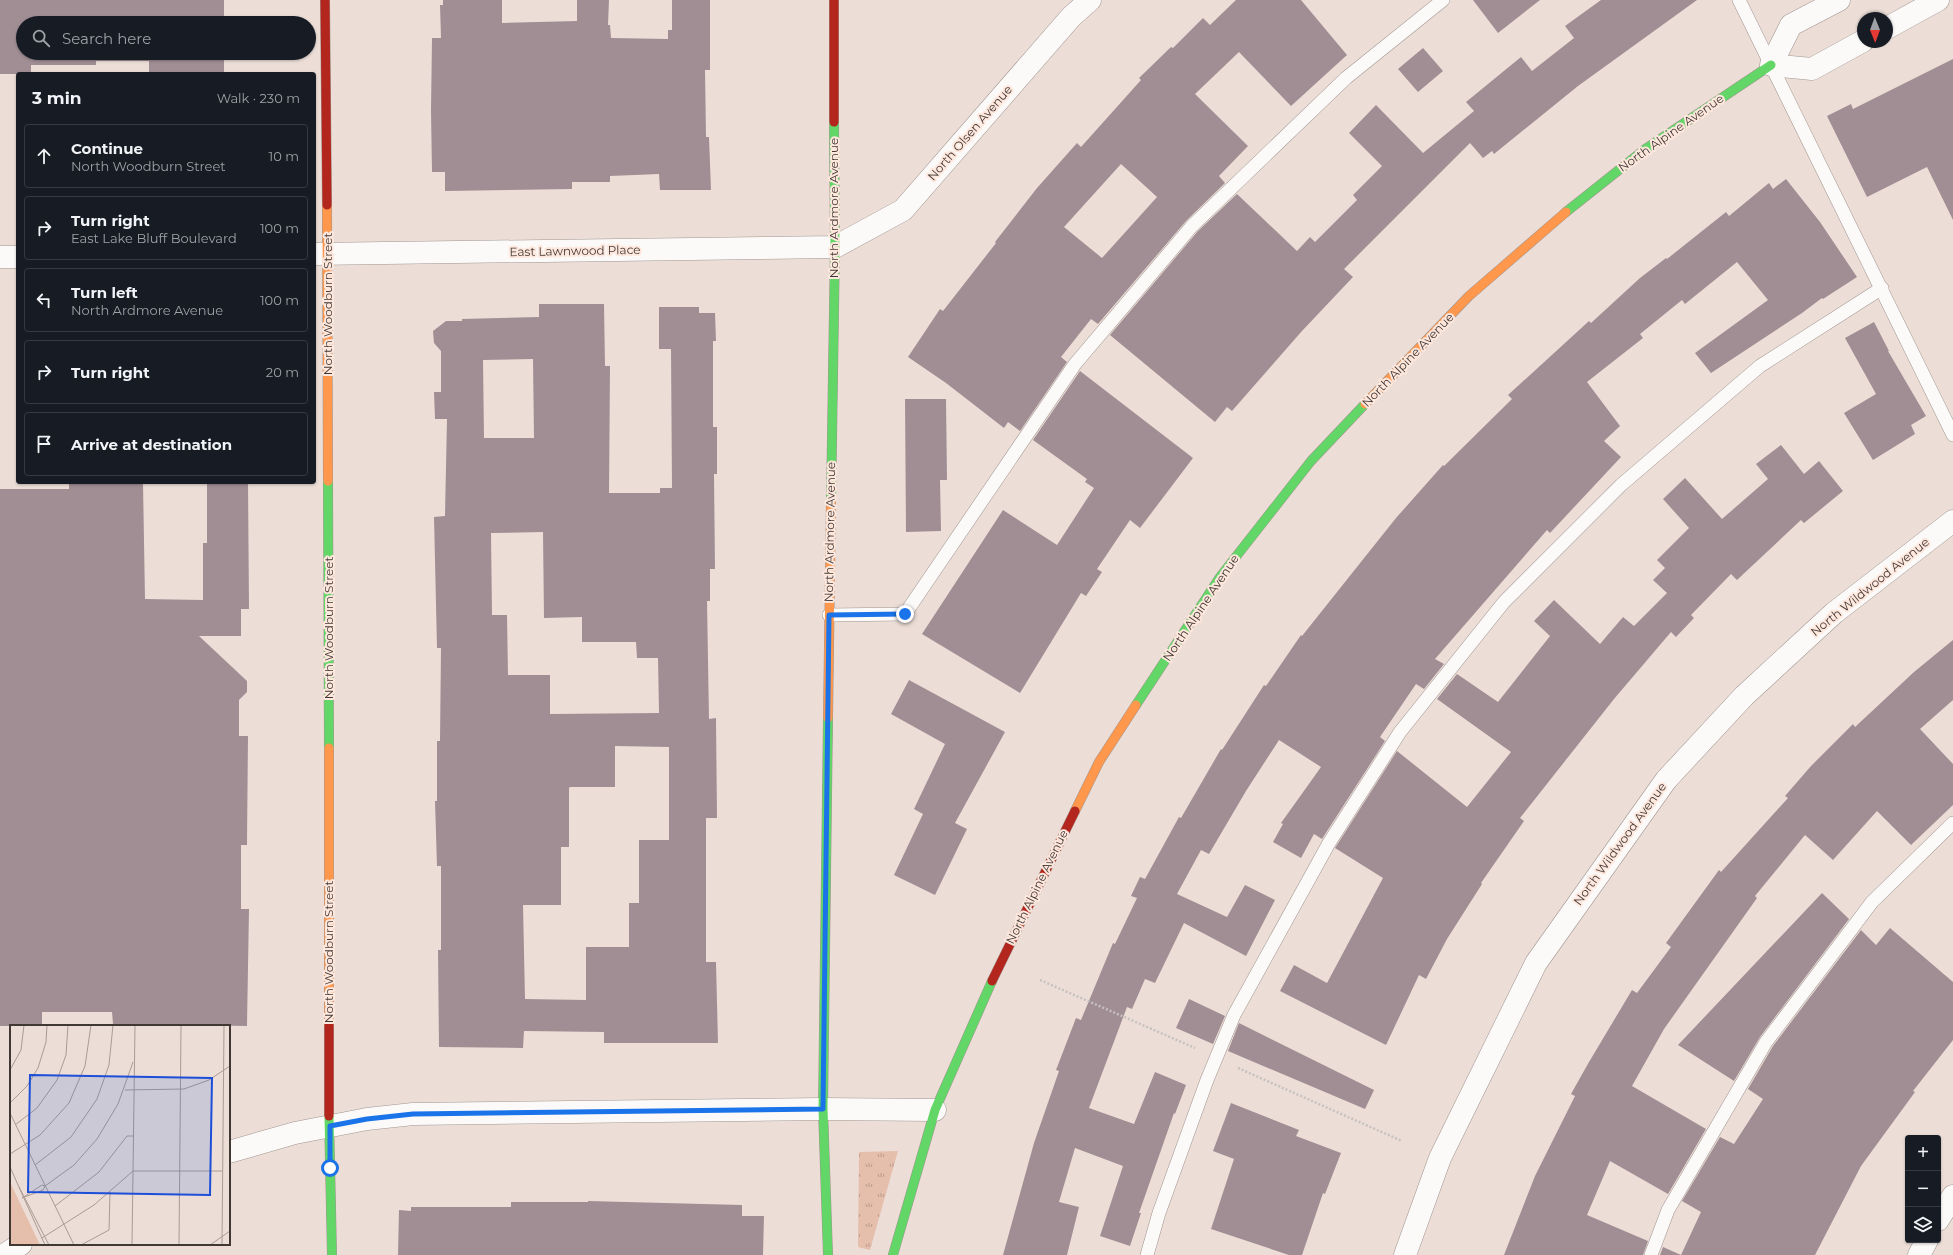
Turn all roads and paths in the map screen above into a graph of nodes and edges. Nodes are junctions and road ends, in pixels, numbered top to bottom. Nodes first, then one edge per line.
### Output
1 (326, 0) edge
2 (834, 0) edge
3 (1090, 0) edge
4 (1443, 0) edge
5 (1739, 0) edge
6 (1839, 0) edge
7 (1938, 0) edge
8 (1071, 9) edge
9 (1893, 25) edge
10 (1857, 44) edge
11 (1771, 65) junction
12 (835, 247) junction
13 (321, 254) edge
14 (0, 257) edge
15 (16, 257) edge
16 (1882, 288) junction
17 (1953, 435) edge
18 (1953, 521) edge
19 (829, 615) junction
20 (1953, 822) edge
21 (823, 1109) junction
22 (935, 1110) junction
23 (330, 1126) junction
24 (230, 1152) edge
25 (1953, 1196) edge
26 (1941, 1215) edge
27 (1925, 1243) edge
28 (19, 1245) edge
29 (4, 1255) edge
30 (332, 1255) edge
31 (828, 1255) edge
32 (893, 1255) edge
33 (1148, 1255) edge
34 (1405, 1255) edge
35 (1651, 1255) edge
36 (1919, 1255) edge

1 - 13 street, North Woodburn Street
2 - 12 street, North Ardmore Avenue
3 - 8 street, North Olsen Avenue
4 - 19 lane
5 - 11 lane
6 - 11 street, North Alpine Avenue
7 - 9 street
8 - 12 street, North Olsen Avenue
10 - 11 street
11 - 16 lane
11 - 22 street, North Alpine Avenue
12 - 13 street, East Lawnwood Place
12 - 19 street, North Ardmore Avenue
13 - 23 street, North Woodburn Street
14 - 15 street
16 - 17 lane
16 - 33 lane
18 - 34 street, North Wildwood Avenue
19 - 21 street, North Ardmore Avenue
20 - 35 lane
21 - 22 street
21 - 23 street
21 - 31 street, North Ardmore Avenue
22 - 32 street, North Alpine Avenue
23 - 24 street
23 - 30 street, North Woodburn Street
25 - 26 street
27 - 36 street
28 - 29 street

